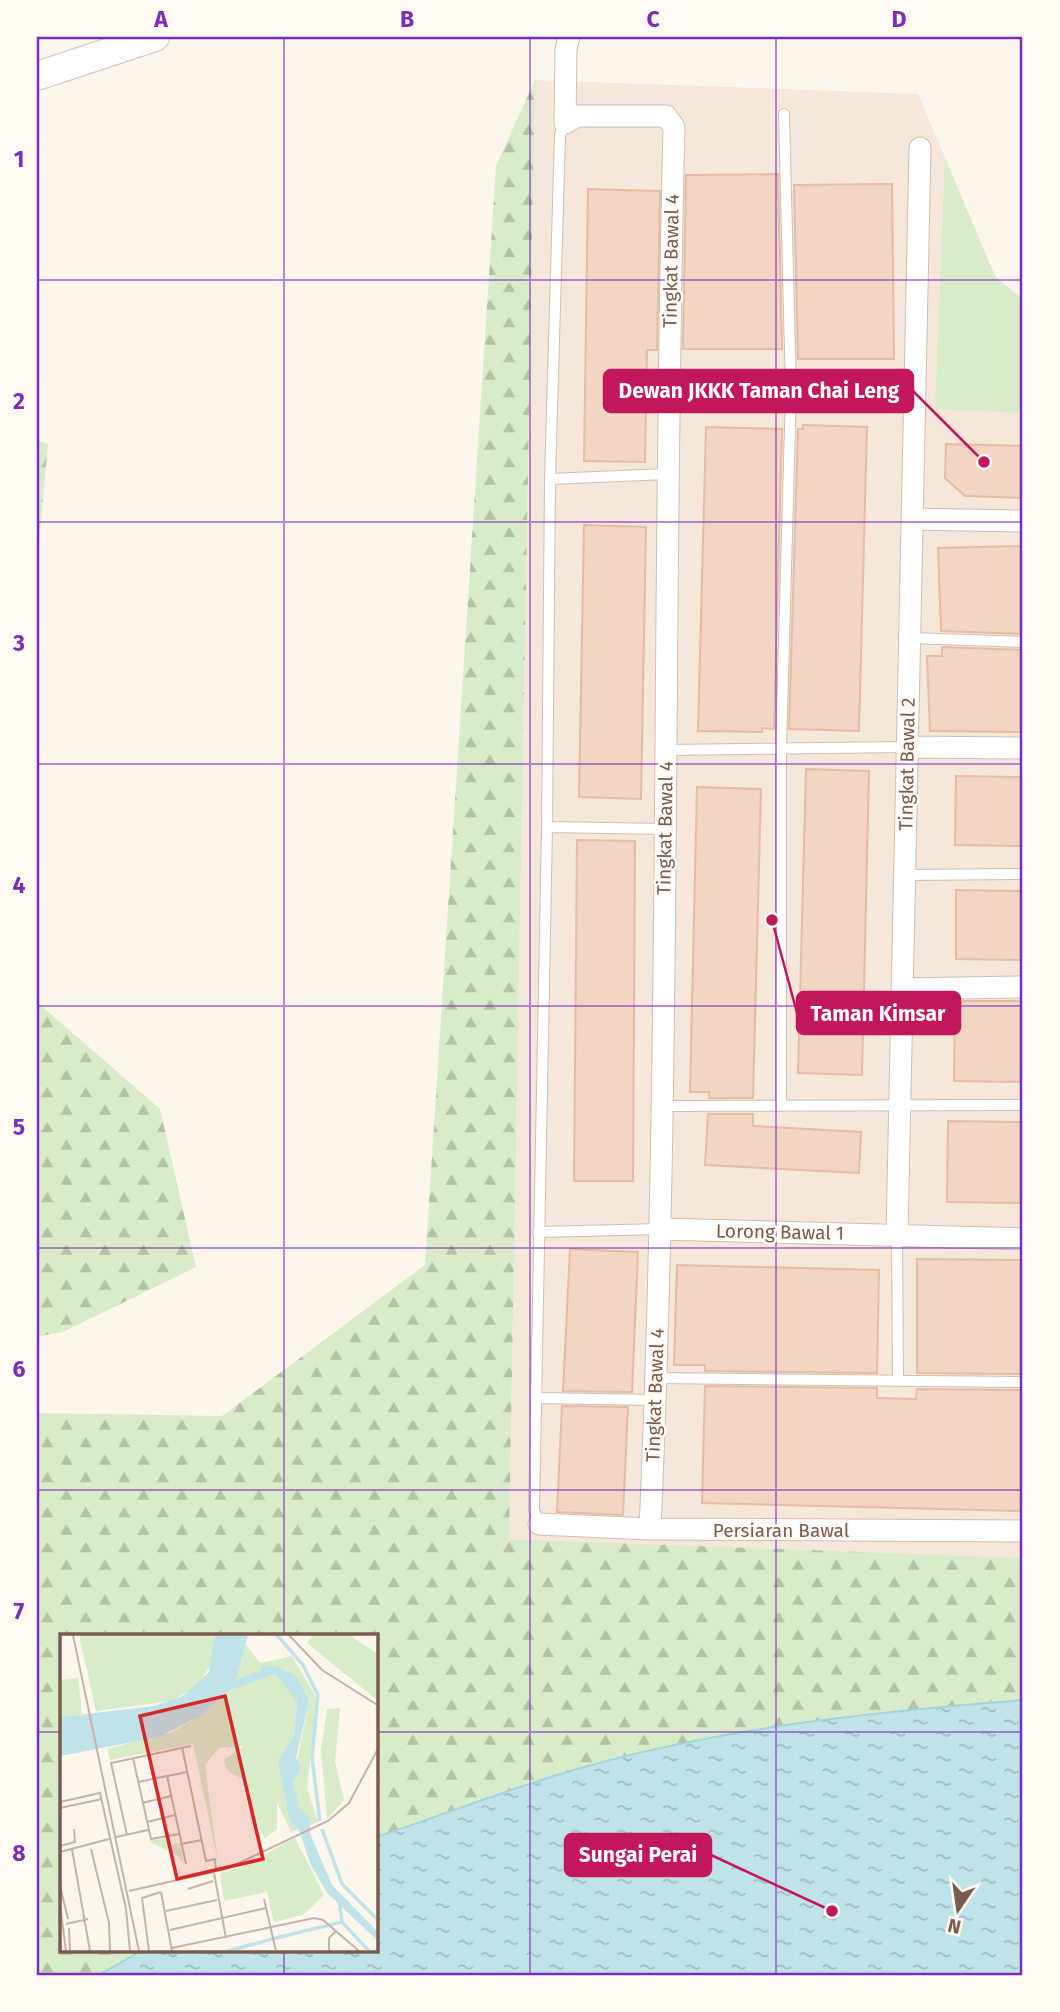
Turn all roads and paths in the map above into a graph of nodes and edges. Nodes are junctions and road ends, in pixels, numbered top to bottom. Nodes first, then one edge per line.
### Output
1 (155, 37) edge
2 (569, 37) edge
3 (37, 76) edge
4 (784, 114) dead end
5 (565, 123) junction
6 (920, 148) dead end
7 (668, 385) junction
8 (791, 391) junction
9 (915, 397) junction
10 (667, 474) junction
11 (550, 479) junction
12 (912, 519) junction
13 (1023, 521) edge
14 (910, 638) junction
15 (1023, 642) edge
16 (907, 747) junction
17 (781, 748) junction
18 (1023, 748) edge
19 (666, 750) junction
20 (547, 827) junction
21 (664, 829) junction
22 (1023, 874) edge
23 (905, 875) junction
24 (1023, 987) edge
25 (902, 989) junction
26 (781, 1104) junction
27 (662, 1105) junction
28 (900, 1105) junction
29 (1023, 1105) edge
30 (661, 1229) junction
31 (538, 1231) junction
32 (897, 1235) junction
33 (1023, 1239) edge
34 (657, 1378) junction
35 (898, 1381) junction
36 (1023, 1382) edge
37 (538, 1398) junction
38 (656, 1400) junction
39 (539, 1524) joint
40 (650, 1529) junction
41 (1023, 1531) edge

1 - 3 main road
2 - 5 street
4 - 8 lane
5 - 7 street, Tingkat Bawal 4
5 - 11 lane
6 - 9 street, Tingkat Bawal 2
7 - 8 street
7 - 10 street, Tingkat Bawal 4
8 - 9 street
8 - 17 lane
9 - 12 street, Tingkat Bawal 2
10 - 11 lane
10 - 19 street, Tingkat Bawal 4
11 - 20 lane
12 - 13 street
12 - 14 street, Tingkat Bawal 2
14 - 15 lane
14 - 16 street, Tingkat Bawal 2
16 - 17 lane
16 - 18 street
16 - 23 street, Tingkat Bawal 2
17 - 19 lane
17 - 26 lane
19 - 21 street, Tingkat Bawal 4
20 - 21 lane
20 - 31 lane
21 - 27 street, Tingkat Bawal 4
22 - 23 lane
23 - 25 street, Tingkat Bawal 2
24 - 25 street
25 - 28 street, Tingkat Bawal 2
26 - 27 lane
26 - 28 lane
27 - 30 street, Tingkat Bawal 4
28 - 29 lane
28 - 32 street, Tingkat Bawal 2
30 - 31 lane, Lorong Bawal 1
30 - 32 street, Lorong Bawal 1
30 - 34 street, Tingkat Bawal 4
31 - 37 lane
32 - 33 street, Lorong Bawal 1
32 - 35 lane, Tingkat Bawal 2
34 - 35 lane
34 - 38 street, Tingkat Bawal 4
35 - 36 lane
37 - 38 lane
37 - 39 lane
38 - 40 street, Tingkat Bawal 4
39 - 40 street, Persiaran Bawal
40 - 41 street, Persiaran Bawal

